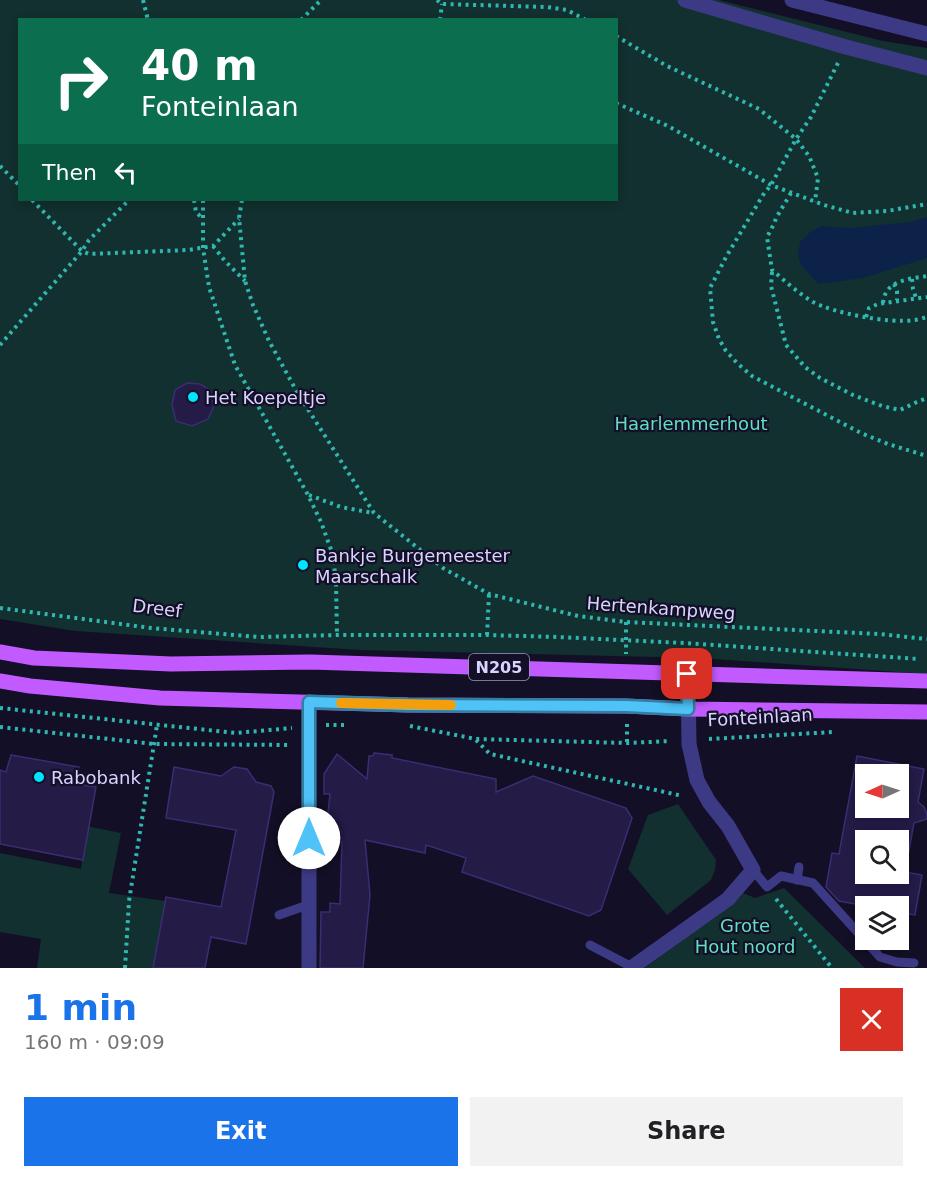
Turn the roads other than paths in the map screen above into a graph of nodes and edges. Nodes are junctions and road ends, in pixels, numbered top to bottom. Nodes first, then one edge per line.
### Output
1 (685, 0) edge
2 (792, 0) edge
3 (927, 34) edge
4 (927, 68) edge
5 (0, 652) edge
6 (687, 674) junction
7 (0, 681) edge
8 (927, 681) edge
9 (309, 702) junction
10 (688, 709) junction
11 (927, 712) edge
12 (799, 867) dead end
13 (753, 870) junction
14 (797, 880) junction
15 (309, 907) junction
16 (279, 915) dead end
17 (590, 945) dead end
18 (914, 963) dead end
19 (632, 967) edge
20 (309, 968) edge

1 - 4 street
2 - 3 street
5 - 6 main road, Fonteinlaan / N205
6 - 8 main road, Fonteinlaan / N205
6 - 10 street
7 - 9 main road, N205
9 - 10 main road, Fonteinlaan / N205
9 - 15 street
10 - 11 main road, Fonteinlaan / N205
10 - 13 street
12 - 14 lane
13 - 14 lane
13 - 19 street
14 - 18 lane
15 - 16 lane
15 - 20 street
17 - 19 lane

